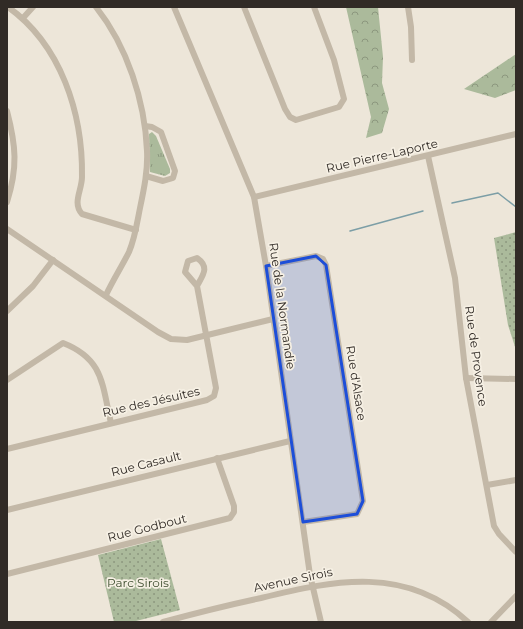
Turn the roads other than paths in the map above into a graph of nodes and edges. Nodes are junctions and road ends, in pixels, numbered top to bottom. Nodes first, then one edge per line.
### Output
1 (8, 7) edge
2 (33, 7) edge
3 (96, 7) edge
4 (174, 7) edge
5 (244, 7) edge
6 (314, 7) edge
7 (408, 7) edge
8 (23, 18) junction
9 (412, 60) dead end
10 (7, 111) edge
11 (145, 126) junction
12 (516, 134) edge
13 (428, 156) junction
14 (146, 176) junction
15 (254, 197) junction
16 (7, 202) edge
17 (7, 228) edge
18 (136, 230) junction
19 (53, 260) junction
20 (266, 266) junction
21 (197, 286) dead end
22 (106, 295) junction
23 (7, 311) edge
24 (273, 319) junction
25 (206, 336) junction
26 (466, 378) junction
27 (516, 379) edge
28 (7, 380) edge
29 (111, 422) junction
30 (290, 441) junction
31 (7, 449) edge
32 (217, 458) junction
33 (516, 480) edge
34 (487, 486) junction
35 (7, 510) edge
36 (303, 522) junction
37 (516, 552) edge
38 (7, 574) edge
39 (312, 585) junction
40 (516, 596) edge
41 (163, 622) edge
42 (322, 622) edge
43 (468, 622) edge
44 (491, 622) edge

1 - 8 street
2 - 8 street
3 - 11 street
4 - 15 street, Rue de la Normandie
5 - 6 street
7 - 9 street
8 - 18 street
10 - 16 street
11 - 14 street
11 - 14 street
12 - 13 street, Rue Pierre-Laporte
13 - 15 street, Rue Pierre-Laporte
13 - 26 street, Rue de Provence
14 - 18 street
15 - 20 street, Rue de la Normandie
17 - 19 street
18 - 22 street
19 - 22 street
19 - 23 street
20 - 24 street, Rue de la Normandie
20 - 36 street, Rue d'Alsace
21 - 25 street, Rue des Jésuites
22 - 25 street
24 - 25 street
24 - 30 street, Rue de la Normandie
25 - 29 street, Rue des Jésuites
26 - 27 street
26 - 34 street, Rue de Provence
28 - 29 street
29 - 31 street, Rue des Jésuites
30 - 32 street, Rue Casault
30 - 36 street, Rue de la Normandie
32 - 35 street, Rue Casault
32 - 38 street, Rue Godbout
33 - 34 street
34 - 37 street, Rue de Provence
36 - 39 street, Rue de la Normandie
39 - 41 street, Avenue Sirois
39 - 42 street, Rue de la Normandie
39 - 43 street, Avenue Sirois
40 - 44 street

